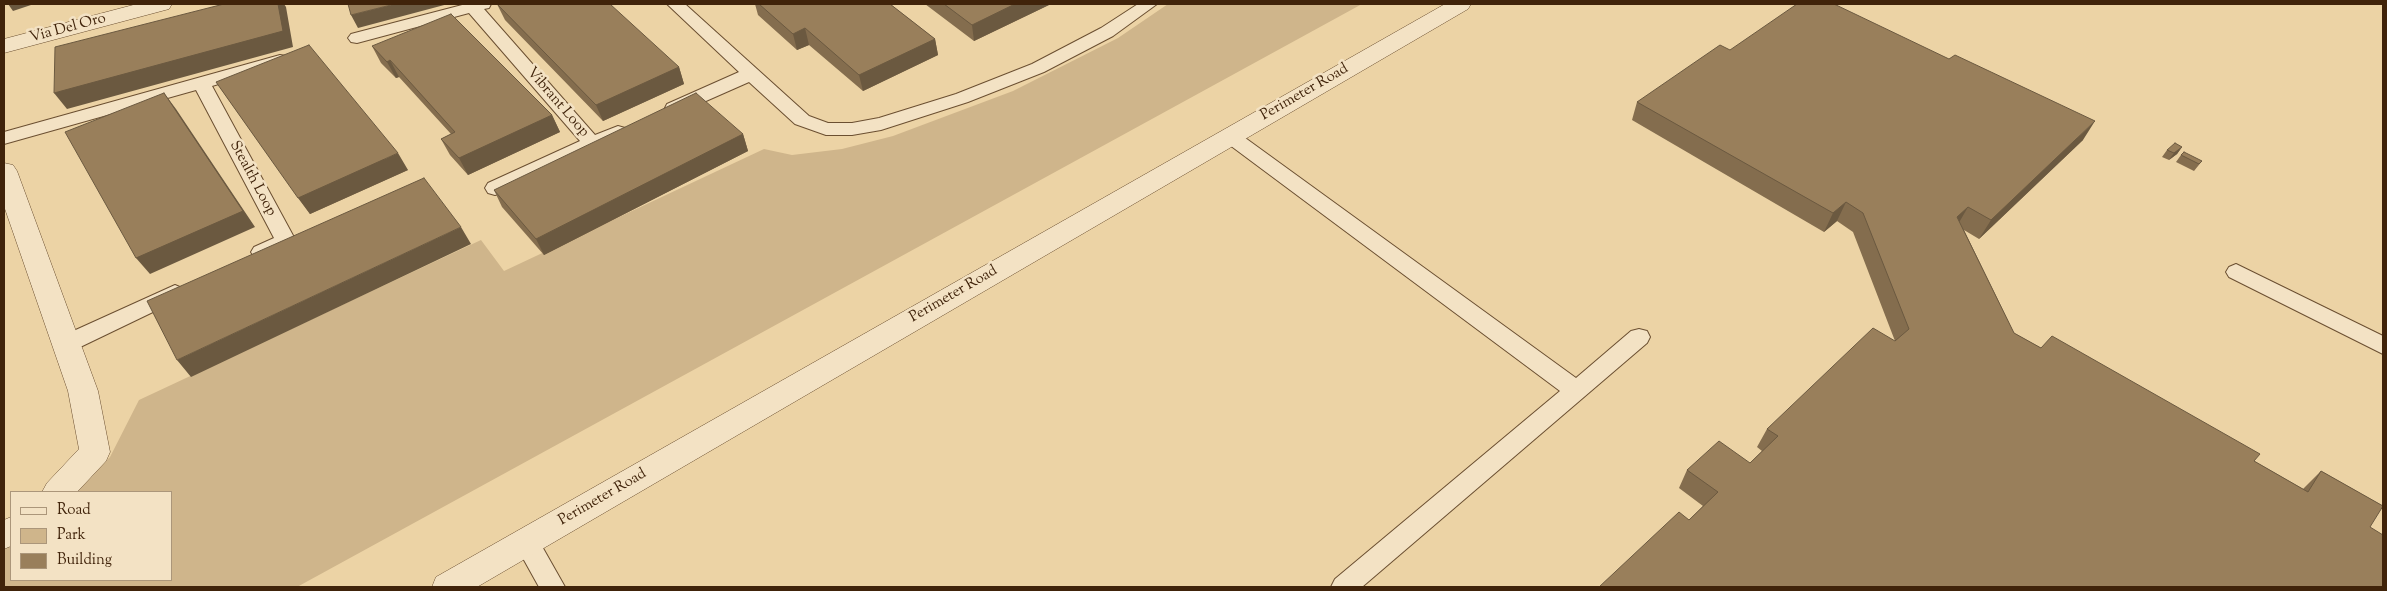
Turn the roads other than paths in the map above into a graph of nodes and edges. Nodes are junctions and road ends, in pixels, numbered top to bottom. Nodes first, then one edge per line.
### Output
1 (160, 4) edge
2 (675, 4) edge
3 (1149, 4) edge
4 (1460, 4) edge
5 (478, 5) edge
6 (124, 9) edge
7 (357, 38) dead end
8 (4, 46) edge
9 (294, 56) edge
10 (751, 74) junction
11 (201, 83) junction
12 (661, 113) edge
13 (635, 124) edge
14 (1230, 136) junction
15 (4, 138) edge
16 (592, 143) junction
17 (4, 171) edge
18 (495, 188) edge
19 (240, 262) edge
20 (2236, 272) dead end
21 (195, 283) edge
22 (1639, 337) dead end
23 (66, 344) junction
24 (2383, 346) edge
25 (1576, 390) junction
26 (59, 491) edge
27 (526, 542) junction
28 (448, 587) edge
29 (552, 587) edge
30 (1344, 587) edge

1 - 6 street, Via Del Oro
2 - 10 lane
3 - 10 lane
4 - 14 street, Perimeter Road
5 - 7 lane
5 - 16 lane, Vibrant Loop
6 - 8 street, Via Del Oro
9 - 11 lane
10 - 12 lane
11 - 15 lane
11 - 19 lane, Stealth Loop
13 - 16 lane, Vibrant Loop
14 - 25 lane
14 - 27 street, Perimeter Road
16 - 18 lane
17 - 23 street
20 - 24 lane
21 - 23 lane
22 - 25 lane
23 - 26 street
25 - 30 lane
27 - 28 street, Perimeter Road
27 - 29 lane

